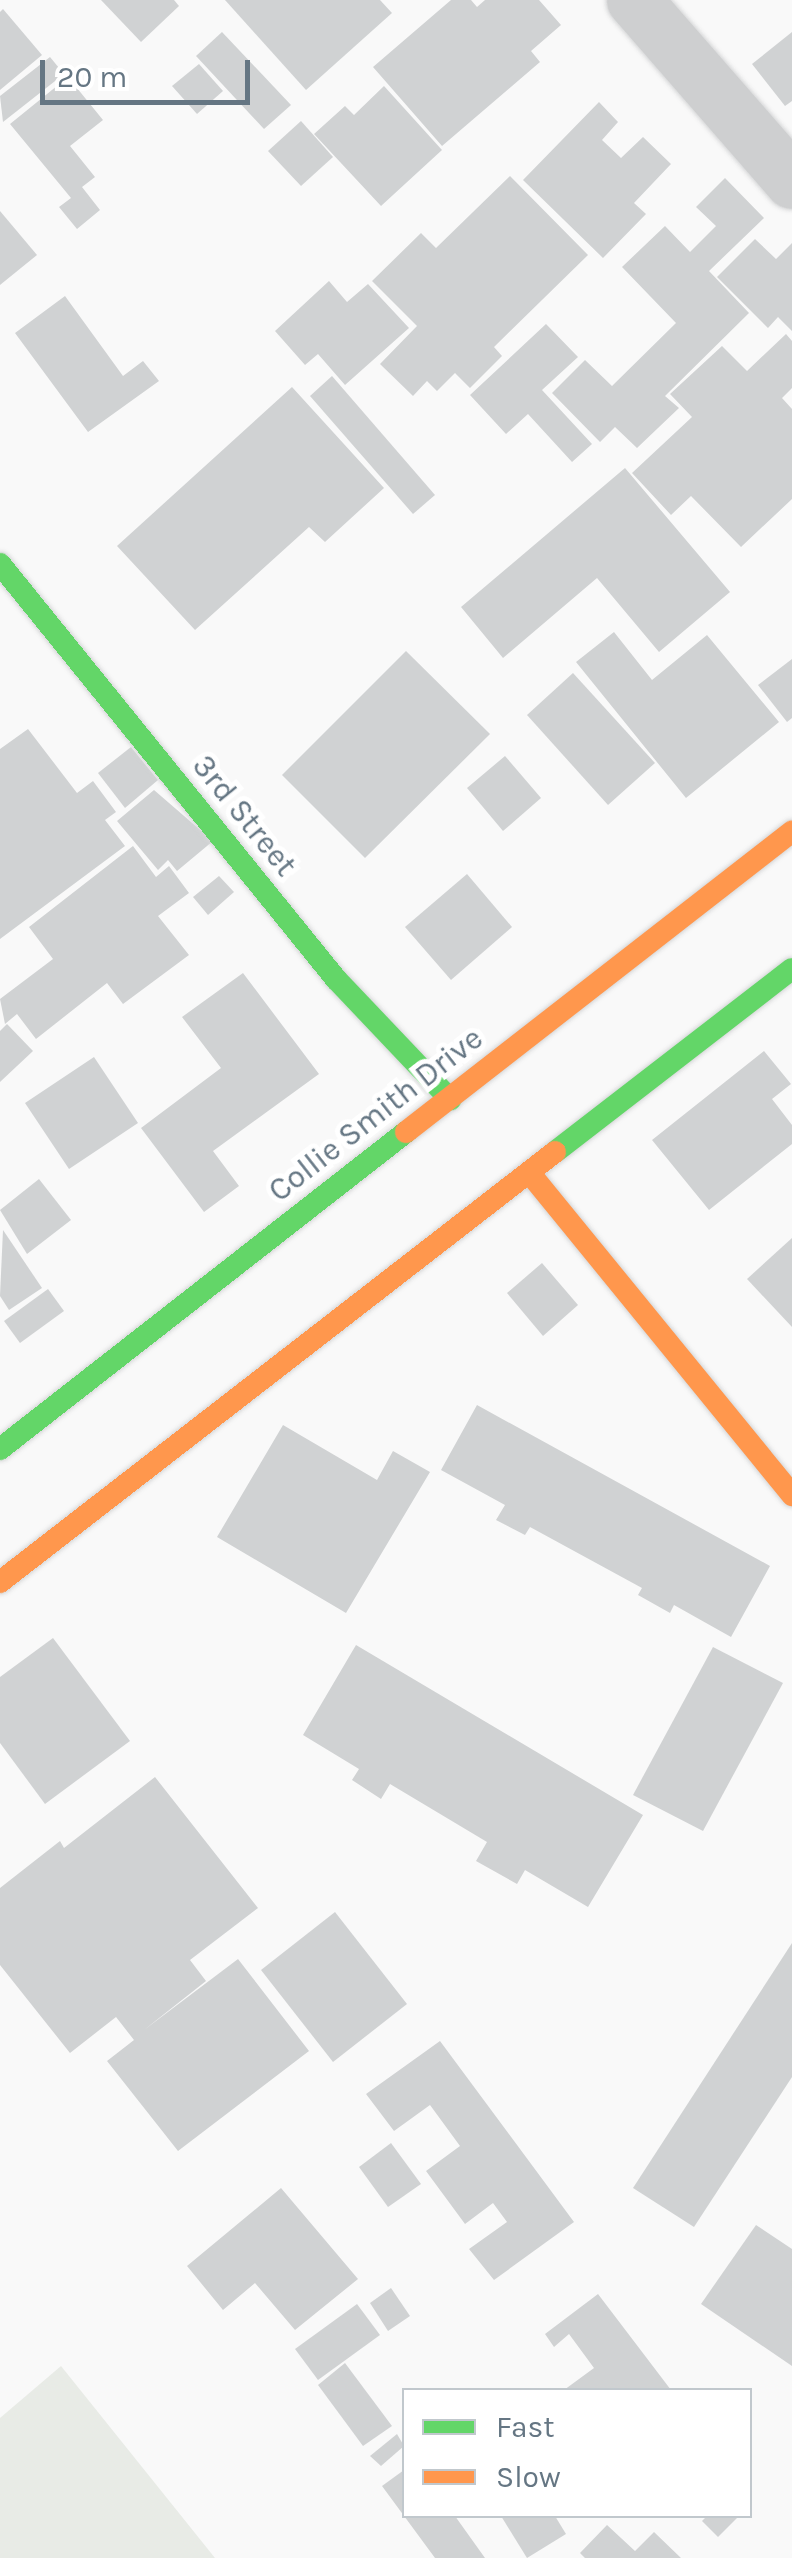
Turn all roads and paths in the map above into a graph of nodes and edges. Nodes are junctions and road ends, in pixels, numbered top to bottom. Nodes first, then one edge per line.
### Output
1 (634, 0) edge
2 (792, 181) edge
3 (0, 564) edge
4 (792, 832) edge
5 (792, 969) edge
6 (450, 1099) junction
7 (532, 1176) junction
8 (0, 1449) edge
9 (792, 1496) edge
10 (0, 1582) edge

1 - 2 street
3 - 6 street, 3rd Street
4 - 6 street, Collie Smith Drive
5 - 7 street
6 - 8 street, Collie Smith Drive
7 - 9 street
7 - 10 street

